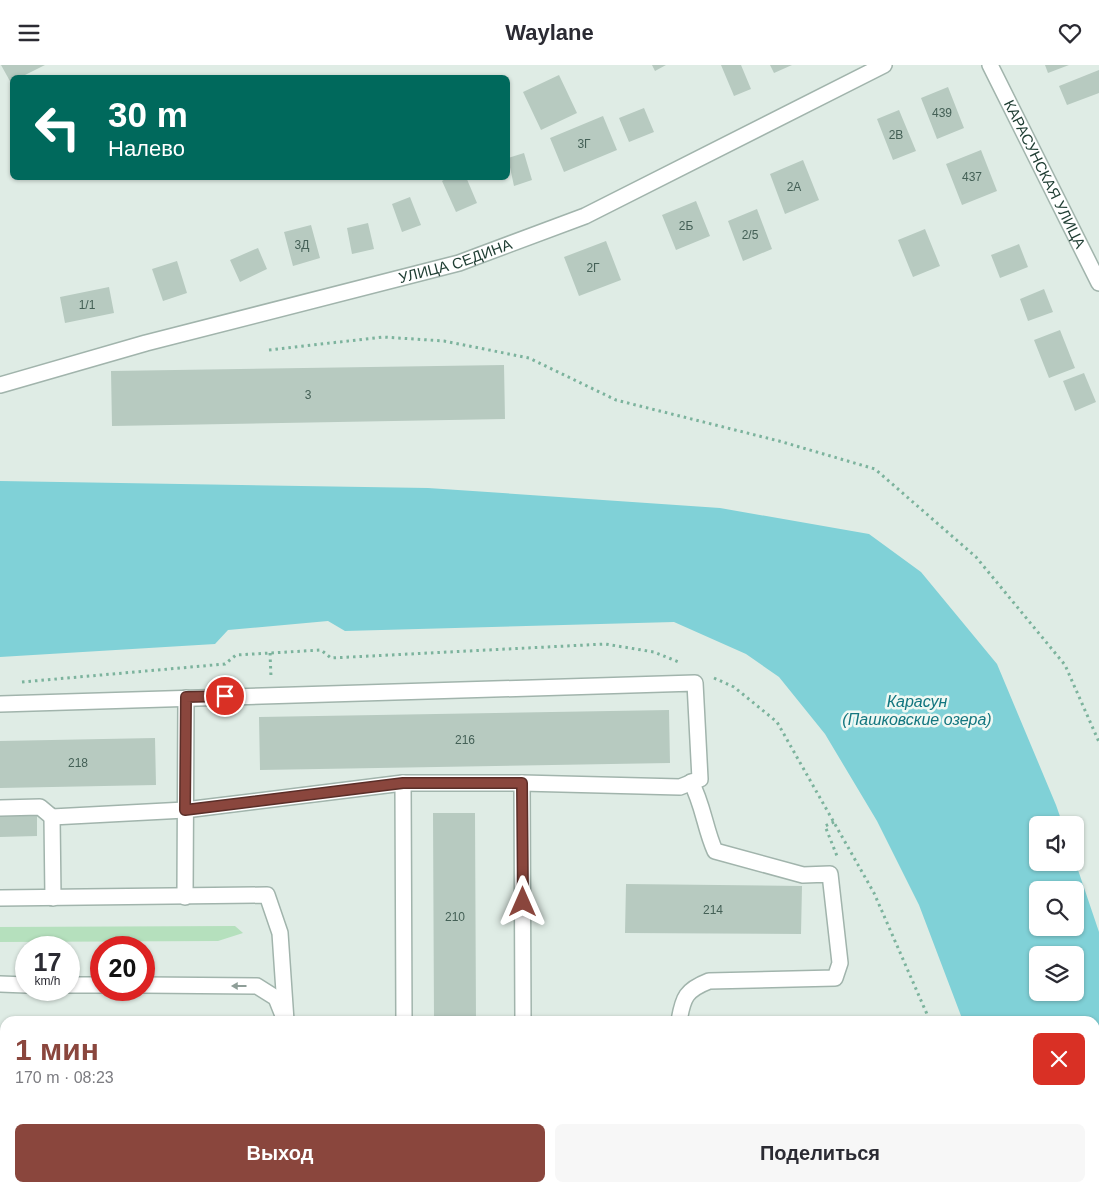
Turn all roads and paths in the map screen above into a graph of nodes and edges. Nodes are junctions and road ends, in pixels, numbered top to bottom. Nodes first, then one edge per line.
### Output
1 (884, 65) edge
2 (990, 65) edge
3 (1099, 283) edge
4 (269, 350) dead end
5 (0, 385) edge
6 (690, 667) dead end
7 (707, 675) dead end
8 (20, 682) dead end
9 (186, 697) junction
10 (0, 704) edge
11 (1099, 741) edge
12 (691, 782) junction
13 (403, 783) junction
14 (522, 783) junction
15 (0, 808) edge
16 (185, 810) junction
17 (52, 817) junction
18 (834, 823) junction
19 (830, 874) junction
20 (185, 897) junction
21 (0, 898) edge
22 (52, 898) junction
23 (0, 984) edge
24 (15, 985) edge
25 (155, 985) edge
26 (284, 1016) edge
27 (286, 1016) edge
28 (404, 1016) edge
29 (523, 1016) edge
30 (680, 1016) edge
31 (928, 1016) edge

1 - 5 street, УЛИЦА СЕДИНА
2 - 3 street, КАРАСУНСКАЯ УЛИЦА
4 - 11 path
6 - 8 path
7 - 18 path
9 - 10 street
9 - 12 street
9 - 16 street
12 - 14 street
12 - 19 street
13 - 14 street
13 - 16 street
13 - 28 street
14 - 29 street
15 - 17 street
16 - 17 street
16 - 20 street
17 - 22 street
18 - 19 path
18 - 31 path
19 - 30 street
20 - 22 street
20 - 27 street
21 - 22 street
23 - 24 street
26 -> 25 street

